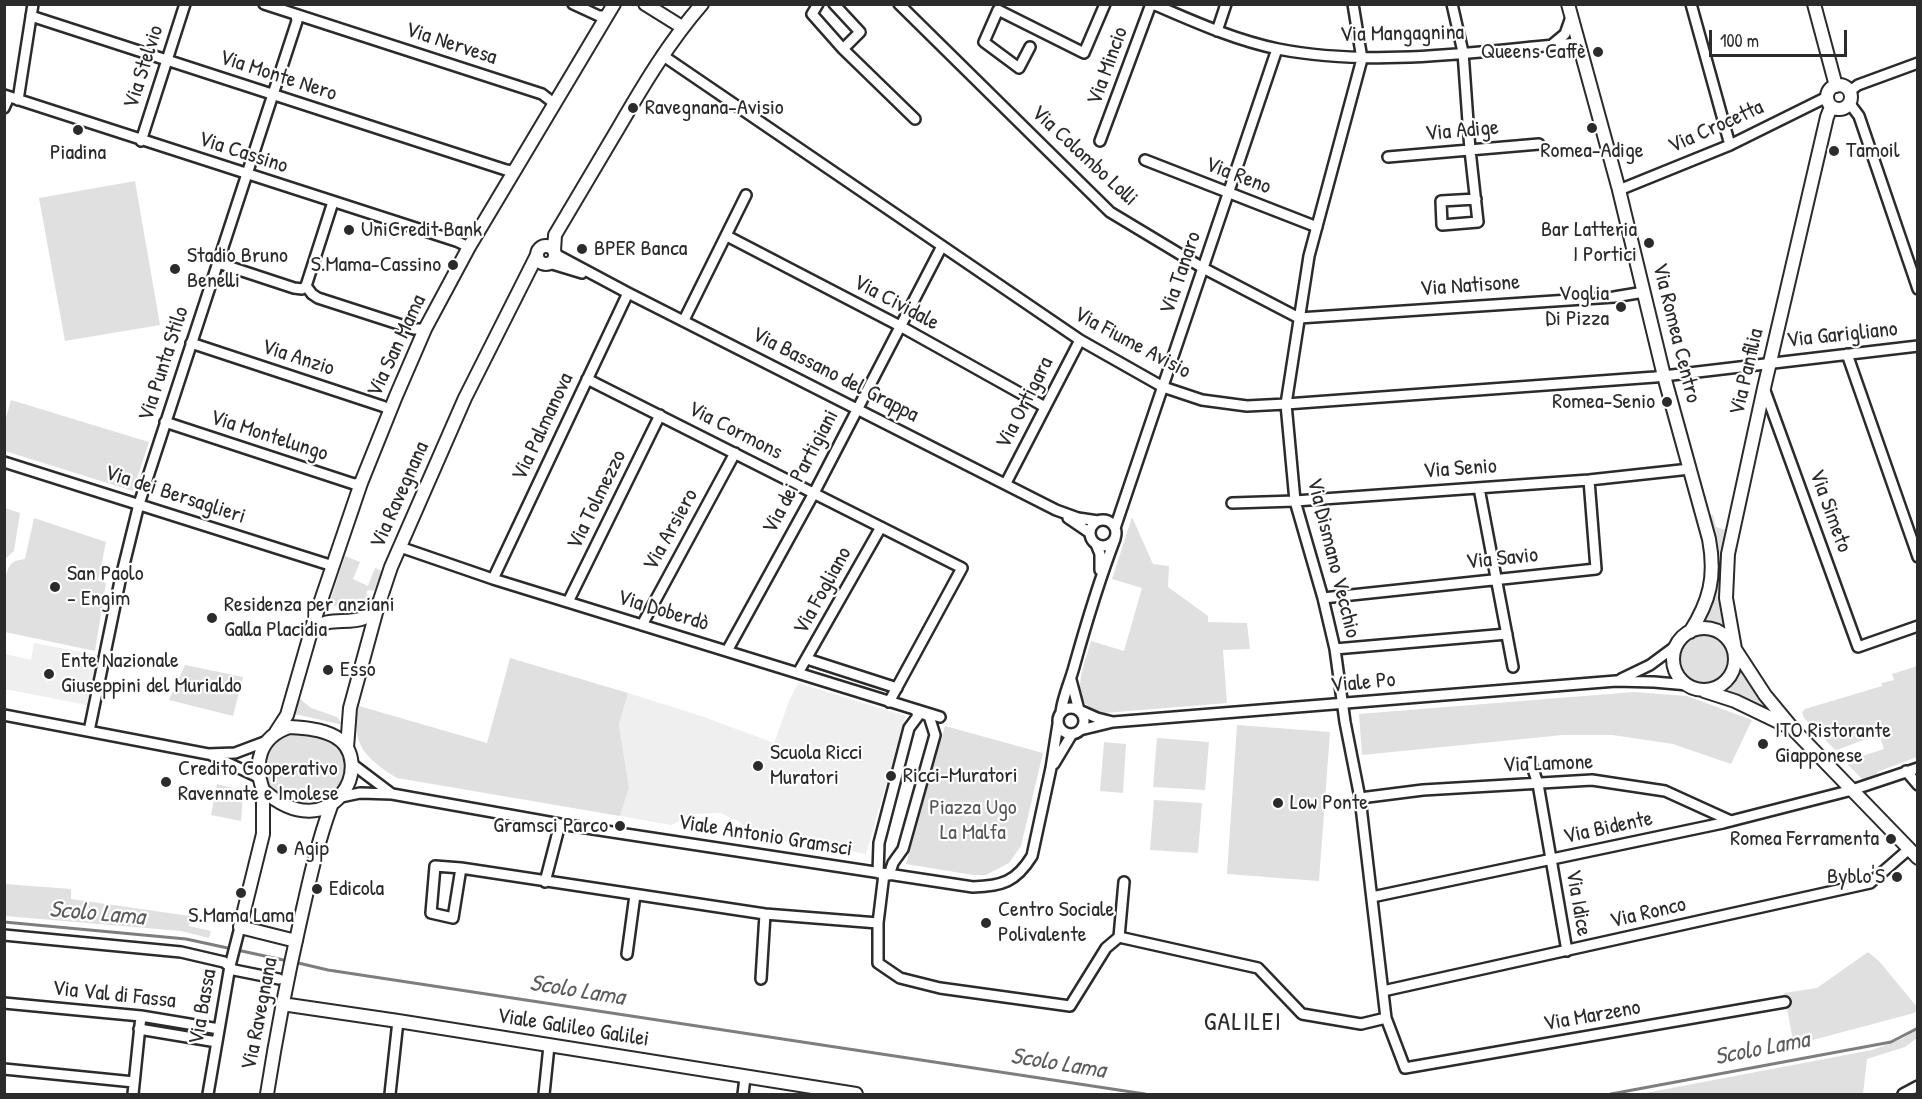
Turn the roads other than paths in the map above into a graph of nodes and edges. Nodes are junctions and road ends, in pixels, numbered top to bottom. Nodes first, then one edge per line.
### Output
1 (33, 4) edge
2 (185, 4) edge
3 (264, 4) edge
4 (573, 4) edge
5 (614, 4) edge
6 (645, 4) edge
7 (702, 4) edge
8 (818, 4) edge
9 (834, 4) edge
10 (899, 4) edge
11 (1105, 4) edge
12 (1152, 4) edge
13 (1226, 4) edge
14 (1353, 4) edge
15 (1452, 4) edge
16 (1691, 4) edge
17 (1814, 4) edge
18 (1569, 10) edge
19 (296, 15) junction
20 (31, 16) junction
21 (606, 16) junction
22 (682, 27) junction
23 (1217, 31) junction
24 (1576, 37) junction
25 (1552, 45) junction
26 (1030, 46) dead end
27 (843, 49) junction
28 (1277, 49) junction
29 (1463, 52) junction
30 (662, 55) junction
31 (166, 59) junction
32 (1362, 59) junction
33 (1917, 63) edge
34 (1836, 86) junction
35 (1850, 91) junction
36 (273, 95) junction
37 (10, 97) edge
38 (1829, 102) junction
39 (555, 104) junction
40 (1850, 104) junction
41 (4, 108) edge
42 (915, 119) dead end
43 (141, 141) junction
44 (1100, 141) dead end
45 (1539, 144) dead end
46 (1730, 145) junction
47 (1470, 150) junction
48 (1388, 157) dead end
49 (1145, 160) dead end
50 (513, 171) junction
51 (248, 174) junction
52 (1619, 190) junction
53 (1228, 194) junction
54 (746, 195) dead end
55 (1476, 199) junction
56 (333, 202) junction
57 (1317, 227) junction
58 (727, 236) junction
59 (942, 246) junction
60 (469, 247) junction
61 (548, 257) junction
62 (218, 263) junction
63 (1203, 268) junction
64 (306, 286) junction
65 (1917, 289) edge
66 (1644, 292) junction
67 (628, 293) junction
68 (1299, 318) junction
69 (684, 320) junction
70 (900, 326) junction
71 (425, 329) junction
72 (1080, 340) junction
73 (191, 343) junction
74 (1917, 346) edge
75 (1847, 354) junction
76 (1770, 362) junction
77 (1664, 376) junction
78 (587, 379) junction
79 (1163, 387) junction
80 (1764, 388) junction
81 (1286, 405) junction
82 (1045, 407) junction
83 (857, 408) junction
84 (389, 413) junction
85 (660, 415) junction
86 (165, 422) junction
87 (735, 453) junction
88 (4, 462) edge
89 (1690, 469) junction
90 (1589, 480) junction
91 (361, 483) junction
92 (1006, 483) junction
93 (1479, 488) junction
94 (814, 493) junction
95 (1295, 501) junction
96 (1232, 503) dead end
97 (139, 504) junction
98 (1120, 509) junction
99 (1056, 510) junction
100 (1100, 520) junction
101 (881, 527) junction
102 (1115, 528) junction
103 (1090, 533) junction
104 (1114, 539) junction
105 (1096, 544) junction
106 (400, 547) junction
107 (1917, 557) edge
108 (333, 566) junction
109 (493, 579) junction
110 (1496, 579) junction
111 (1096, 590) junction
112 (1323, 598) junction
113 (568, 602) junction
114 (377, 609) junction
115 (642, 625) junction
116 (1917, 626) edge
117 (311, 632) junction
118 (1690, 632) junction
119 (1507, 634) junction
120 (1677, 645) junction
121 (1335, 649) junction
122 (1735, 649) junction
123 (726, 651) junction
124 (807, 659) junction
125 (1513, 667) dead end
126 (798, 673) junction
127 (1071, 679) junction
128 (1616, 681) junction
129 (1688, 686) junction
130 (897, 688) junction
131 (1701, 690) junction
132 (889, 702) junction
133 (1342, 704) junction
134 (916, 710) junction
135 (1079, 710) junction
136 (1061, 712) junction
137 (4, 715) edge
138 (940, 717) dead end
139 (1113, 722) junction
140 (1058, 724) junction
141 (912, 725) junction
142 (933, 728) junction
143 (1794, 730) junction
144 (89, 732) junction
145 (1076, 732) junction
146 (272, 736) junction
147 (347, 748) junction
148 (208, 754) junction
149 (351, 763) junction
150 (1531, 763) dead end
151 (1051, 768) junction
152 (1917, 768) edge
153 (1906, 771) junction
154 (261, 784) junction
155 (1538, 784) junction
156 (1917, 785) edge
157 (1852, 790) junction
158 (392, 794) junction
159 (1360, 798) junction
160 (336, 802) junction
161 (1731, 821) junction
162 (560, 824) junction
163 (879, 852) junction
164 (1913, 853) edge
165 (898, 856) junction
166 (1551, 861) junction
167 (461, 868) junction
168 (884, 874) junction
169 (545, 882) junction
170 (1124, 882) dead end
171 (635, 895) junction
172 (1372, 897) junction
173 (765, 914) junction
174 (878, 923) junction
175 (240, 927) junction
176 (4, 935) edge
177 (1119, 937) junction
178 (296, 941) junction
179 (1567, 951) junction
180 (627, 954) dead end
181 (230, 966) junction
182 (761, 979) dead end
183 (283, 980) junction
184 (1383, 992) junction
185 (1785, 1002) dead end
186 (4, 1004) edge
187 (282, 1004) junction
188 (141, 1016) junction
189 (1386, 1018) junction
190 (398, 1021) junction
191 (140, 1029) junction
192 (219, 1029) junction
193 (217, 1042) junction
194 (549, 1046) junction
195 (1405, 1068) joint
196 (4, 1069) edge
197 (745, 1078) junction
198 (134, 1082) junction
199 (1917, 1086) edge
200 (134, 1095) edge
201 (208, 1095) edge
202 (267, 1095) edge
203 (390, 1095) edge
204 (544, 1095) edge
205 (743, 1095) edge
206 (856, 1095) edge
207 (1903, 1095) edge

1 - 20 street
2 - 31 street, Via Stelvio
3 - 19 street, Via Nervesa
4 - 21 street
5 - 21 street, Via San Mama
6 - 22 street
7 - 22 street, Via Ravegnana
8 - 27 street
9 - 27 street
10 - 63 street, Via Colombo Lolli
11 - 26 street
12 - 23 street, Via Mangagnina
12 - 44 street, Via Mincio
13 - 23 street
14 - 32 street
15 - 29 street
16 - 46 street
17 - 34 street
18 - 24 street, Via Romea Centro
18 - 25 street
19 - 36 street, Via Punta Stilo
19 - 39 street, Via Nervesa
20 - 31 street, Via Monte Nero
20 - 37 street
21 - 39 street, Via San Mama
22 - 30 street, Via Ravegnana
23 - 28 street, Via Mangagnina
24 - 25 street, Via Mangagnina
24 - 52 street, Via Romea Centro
25 - 29 street, Via Mangagnina
27 - 42 street
28 - 32 street, Via Mangagnina
28 - 53 street, Via Tanaro
29 - 32 street, Via Mangagnina
29 - 47 street
30 - 59 street, Via Fiume Avisio
30 - 61 street, Via Ravegnana
31 - 36 street, Via Monte Nero
31 - 43 street, Via Stelvio
32 - 57 street, Via Dismano Vecchio
33 - 35 street
34 - 35 street
34 - 38 street
35 - 40 street
36 - 50 street, Via Monte Nero
36 - 51 street, Via Punta Stilo
37 - 41 street
37 - 43 street, Via Cassino
38 - 40 street
38 - 46 street, Via Crocetta
38 - 76 street, Via Panfilia
39 - 50 street, Via San Mama
40 - 65 street
43 - 51 street, Via Cassino
45 - 47 street, Via Adige
46 - 52 street, Via Crocetta
47 - 48 street, Via Adige
47 - 55 street
49 - 53 street, Via Reno
50 - 60 street, Via San Mama
51 - 56 street, Via Cassino
51 - 62 street, Via Punta Stilo
52 - 66 street, Via Romea Centro
53 - 57 street, Via Reno
53 - 63 street, Via Tanaro
54 - 58 street
55 - 55 street
56 - 60 street, Via Cassino
56 - 64 street
57 - 68 street, Via Dismano Vecchio
58 - 69 street
58 - 70 street, Via Cividale
59 - 70 street, Via dei Partigiani
59 - 72 street, Via Fiume Avisio
60 - 71 street, Via San Mama
61 - 67 street, Via Bassano del Grappa
61 - 106 street, Via Ravegnana
62 - 64 street
62 - 73 street, Via Punta Stilo
63 - 68 street, Via Colombo Lolli
63 - 79 street, Via Tanaro
64 - 71 street
66 - 68 street, Via Natisone
66 - 77 street, Via Romea Centro
67 - 69 street, Via Bassano del Grappa
67 - 78 street, Via Palmanova
68 - 81 street, Via Dismano Vecchio
69 - 83 street, Via Bassano del Grappa
70 - 82 street, Via Cividale
70 - 83 street, Via dei Partigiani
71 - 84 street, Via San Mama
72 - 79 street, Via Fiume Avisio
72 - 82 street, Via Ortigara
73 - 84 street, Via Anzio
73 - 86 street, Via Punta Stilo
74 - 75 street, Via Garigliano
75 - 76 street, Via Garigliano
75 - 107 street
76 - 77 street, Via Garigliano
76 - 80 street, Via Panfilia
77 - 81 street, Via Fiume Avisio
77 - 89 street, Via Romea Centro
78 - 85 street, Via Cormons
78 - 109 street, Via Palmanova
79 - 81 street, Via Fiume Avisio
79 - 98 street, Via Tanaro
80 - 116 street, Via Simeto
80 - 122 street, Via Panfilia
81 - 95 street, Via Dismano Vecchio
82 - 92 street, Via Ortigara
83 - 92 street, Via Bassano del Grappa
83 - 94 street, Via dei Partigiani
84 - 91 street, Via San Mama
85 - 87 street, Via Cormons
85 - 113 street, Via Tolmezzo
86 - 91 street, Via Montelungo
86 - 97 street, Via Punta Stilo
87 - 94 street, Via Cormons
87 - 115 street, Via Arsiero
88 - 97 street, Via dei Bersaglieri
89 - 90 street, Via Senio
89 - 118 street, Via Romea Centro
90 - 93 street, Via Senio
90 - 110 street, Via Savio
91 - 108 street, Via San Mama
92 - 99 street, Via Bassano del Grappa
93 - 95 street, Via Senio
93 - 110 street
94 - 101 street, Via Cormons
94 - 123 street, Via dei Partigiani
95 - 96 street, Via Senio
95 - 112 street, Via Dismano Vecchio
97 - 108 street, Via dei Bersaglieri
97 - 144 street, Via Punta Stilo
98 - 100 street
98 - 102 street, Via Tanaro
99 - 100 street, Via Bassano del Grappa
99 - 103 street, Via Bassano del Grappa
100 - 102 street
100 - 103 street
101 - 124 street, Via Fogliano
101 - 130 street, Via Cormons
102 - 104 street
103 - 105 street
104 - 105 street
104 - 111 street
105 - 111 street
106 - 109 street, Via Doberdò
106 - 114 street, Via Ravegnana
108 - 117 street, Via San Mama
109 - 113 street, Via Doberdò
110 - 112 street, Via Savio
110 - 119 street
111 - 127 street
112 - 121 street, Via Dismano Vecchio
113 - 115 street, Via Doberdò
114 - 117 street
114 - 147 street, Via Ravegnana
115 - 123 street, Via Doberdò
117 - 146 street, Via San Mama
118 - 120 street
118 - 122 street
119 - 121 street
119 - 125 street
120 - 128 street, Viale Po
120 - 129 street
121 - 133 street, Via Dismano Vecchio
122 - 131 street
122 - 143 street
123 - 126 street, Via Doberdò
124 - 126 street, Via Fogliano
124 - 130 street
126 - 132 street, Via Doberdò
127 - 135 street
127 - 136 street
128 - 129 street, Viale Po
128 - 133 street, Viale Po
129 - 131 street
130 - 132 street
131 - 143 street
132 - 134 street, Via Doberdò
133 - 139 street, Viale Po
133 - 159 street, Via Dismano Vecchio
134 - 138 street
134 - 141 street
134 - 142 street
135 - 136 street
135 - 139 street, Viale Po
135 - 145 street
136 - 140 street
137 - 144 street
139 - 145 street, Viale Po
140 - 145 street
140 - 151 street, Viale Antonio Gramsci
141 - 142 street
141 - 163 street
142 - 165 street
143 - 157 street
144 - 148 street
145 - 151 street, Viale Antonio Gramsci
146 - 147 street
146 - 148 street
146 - 154 street
147 - 149 street
148 - 154 street
149 - 158 street, Viale Antonio Gramsci
149 - 160 street
150 - 155 street, Via Idice
151 - 168 street, Viale Antonio Gramsci
152 - 153 street, Via Bidente
153 - 156 street
153 - 157 street, Via Bidente
154 - 160 street
154 - 175 street, Via Ravegnana
155 - 159 street, Via Lamone
155 - 161 street, Via Lamone
155 - 166 street, Via Idice
157 - 161 street, Via Bidente
157 - 164 street
158 - 160 street, Viale Antonio Gramsci
158 - 162 street, Viale Antonio Gramsci
159 - 172 street, Via Dismano Vecchio
160 - 178 street, Via Ravegnana
161 - 166 street, Via Bidente
162 - 168 street, Viale Antonio Gramsci
162 - 169 street
163 - 165 street
163 - 168 street
164 - 179 street, Via Ronco
165 - 168 street
166 - 172 street, Via Bidente
166 - 179 street, Via Idice
167 - 167 street
167 - 169 street
168 - 174 street
169 - 171 street
170 - 177 street
171 - 173 street
171 - 180 street
172 - 184 street, Via Dismano Vecchio
173 - 174 street
173 - 182 street
174 - 177 street
175 - 178 street, Via Ravegnana
175 - 181 street, Via Bassa
176 - 181 street
177 - 189 street
178 - 183 street, Via Ravegnana
179 - 184 street, Via Ronco
181 - 183 street
181 - 192 street, Via Bassa
183 - 187 street, Via Ravegnana
184 - 189 street, Via Dismano Vecchio
185 - 195 street, Via Marzeno
186 - 188 street, Via Val di Fassa
187 - 190 street, Viale Galileo Galilei
187 - 202 street, Via Ravegnana
188 - 191 street
188 - 192 street, Via Val di Fassa
189 - 195 street, Via Dismano Vecchio
190 - 194 street, Viale Galileo Galilei
190 - 203 street
191 - 193 street, Via Val di Fassa
191 - 198 street
192 - 193 street, Via Bassa
193 - 201 street, Via Bassa
194 - 197 street, Viale Galileo Galilei
194 - 204 street
196 - 198 street
197 - 205 street
197 - 206 street, Viale Galileo Galilei
198 - 200 street
199 - 207 street

